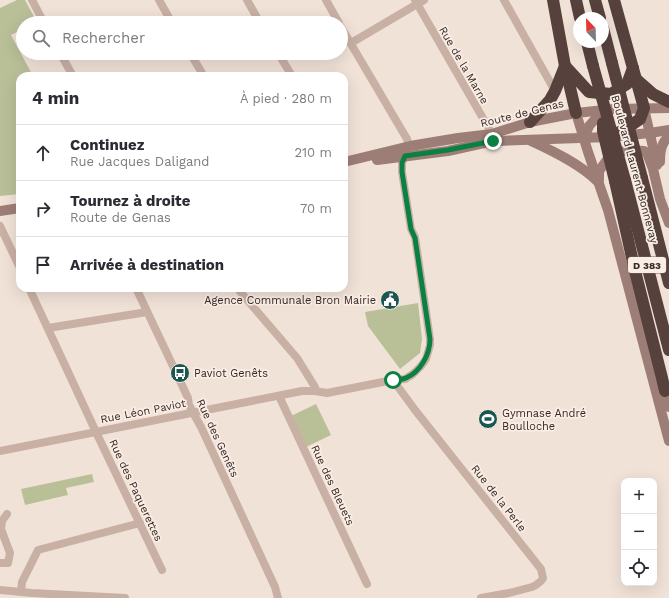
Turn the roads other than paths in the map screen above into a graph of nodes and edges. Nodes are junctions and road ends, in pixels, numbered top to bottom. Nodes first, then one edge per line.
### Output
1 (32, 0) edge
2 (159, 0) edge
3 (247, 0) edge
4 (326, 0) edge
5 (504, 0) edge
6 (553, 0) edge
7 (576, 0) edge
8 (596, 0) edge
9 (614, 0) edge
10 (418, 1) edge
11 (579, 12) edge
12 (599, 12) edge
13 (40, 16) edge
14 (168, 16) edge
15 (256, 16) edge
16 (335, 16) edge
17 (348, 39) edge
18 (350, 43) junction
19 (588, 48) edge
20 (608, 48) edge
21 (64, 60) edge
22 (194, 60) edge
23 (282, 60) edge
24 (565, 66) junction
25 (633, 68) junction
26 (71, 72) edge
27 (201, 72) edge
28 (290, 72) edge
29 (637, 80) junction
30 (555, 92) junction
31 (669, 102) edge
32 (644, 108) junction
33 (669, 108) edge
34 (609, 109) junction
35 (576, 113) junction
36 (530, 122) junction
37 (669, 130) edge
38 (650, 133) junction
39 (669, 136) edge
40 (609, 137) junction
41 (458, 138) junction
42 (492, 138) junction
43 (584, 138) junction
44 (527, 140) junction
45 (448, 150) junction
46 (405, 152) junction
47 (348, 161) edge
48 (660, 178) junction
49 (620, 181) junction
50 (599, 182) junction
51 (16, 209) edge
52 (0, 211) edge
53 (669, 220) edge
54 (669, 223) edge
55 (0, 226) edge
56 (16, 260) edge
57 (669, 282) edge
58 (31, 292) edge
59 (138, 292) edge
60 (240, 292) edge
61 (147, 312) junction
62 (48, 328) junction
63 (669, 350) edge
64 (393, 380) junction
65 (315, 391) junction
66 (665, 391) joint
67 (279, 396) junction
68 (669, 407) edge
69 (193, 412) junction
70 (96, 432) junction
71 (669, 441) edge
72 (0, 451) edge
73 (7, 514) dead end
74 (140, 524) junction
75 (0, 563) edge
76 (162, 570) dead end
77 (367, 584) dead end
78 (0, 590) edge
79 (21, 592) junction
80 (125, 598) edge
81 (278, 598) edge
82 (481, 598) edge

1 - 13 street
2 - 14 street
3 - 15 street
4 - 16 street
5 - 30 street
6 - 24 highway
7 - 11 highway
8 - 12 highway
9 - 25 highway
10 - 18 street
10 - 42 street, Rue de la Marne
17 - 18 street
18 - 46 street
19 - 34 highway, Boulevard Laurent Bonnevay, bridge
20 - 57 highway, Boulevard Laurent Bonnevay / D 383, bridge
21 - 26 street
22 - 27 street
23 - 28 street
24 - 25 highway
24 - 30 highway
24 - 35 highway
25 - 29 highway
29 - 31 highway
29 - 32 highway
30 - 36 highway
32 - 33 main road, Route de Genas
32 - 34 main road, Route de Genas
32 - 38 main road
32 - 40 highway
34 - 35 main road, Route de Genas
34 - 43 main road
34 - 49 highway, bridge
35 - 36 main road, Route de Genas
35 - 43 main road
36 - 42 main road, Route de Genas
37 - 38 main road, Route de Genas
38 - 40 main road, Route de Genas
38 - 48 main road
39 - 48 main road
40 - 43 main road, Route de Genas
41 - 42 main road, Route de Genas
41 - 45 street
41 - 46 main road, Route de Genas
42 - 44 main road, Route de Genas
42 - 45 main road, Route de Genas
43 - 44 main road, Route de Genas
43 - 50 main road
44 - 50 main road
45 - 46 main road, Route de Genas
46 - 47 main road, Route de Genas
46 - 64 street, Rue Léon Paviot
48 - 53 main road
49 - 63 highway, Boulevard Laurent Bonnevay / D 383
49 - 66 highway
50 - 54 main road
50 - 71 main road
51 - 52 main road
55 - 56 street
58 - 62 street, Rue des Paquerettes
59 - 61 street, Rue des Genêts
60 - 65 street
61 - 62 street
61 - 69 street, Rue des Genêts
62 - 70 street, Rue des Paquerettes
64 - 65 street, Rue Léon Paviot
64 - 82 street, Rue de la Perle
65 - 67 street, Rue Léon Paviot
66 - 68 main road
67 - 69 street, Rue Léon Paviot
67 - 77 street, Rue des Bleuets
69 - 70 street, Rue Léon Paviot
69 - 81 street, Rue des Genêts
70 - 72 street, Rue Léon Paviot
70 - 74 street, Rue des Paquerettes
73 - 75 street
74 - 76 street, Rue des Paquerettes
74 - 79 street
78 - 79 street
79 - 80 street

